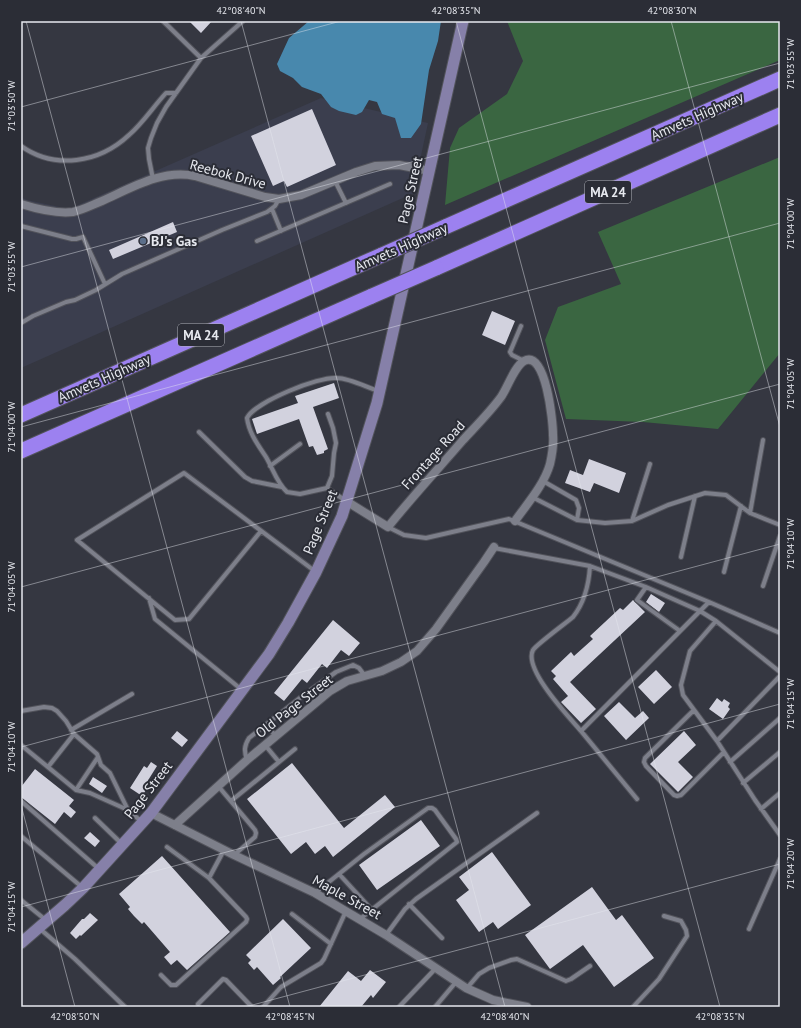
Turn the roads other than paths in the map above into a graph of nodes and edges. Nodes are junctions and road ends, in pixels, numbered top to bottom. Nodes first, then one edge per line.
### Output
1 (163, 21) edge
2 (242, 21) edge
3 (464, 21) edge
4 (201, 58) junction
5 (780, 79) edge
6 (176, 93) junction
7 (780, 116) edge
8 (21, 146) edge
9 (430, 171) junction
10 (153, 179) junction
11 (335, 181) junction
12 (390, 184) dead end
13 (279, 199) junction
14 (346, 203) junction
15 (21, 204) edge
16 (272, 210) junction
17 (21, 226) edge
18 (281, 231) junction
19 (257, 241) dead end
20 (105, 284) junction
21 (21, 323) edge
22 (521, 326) dead end
23 (524, 361) junction
24 (380, 392) junction
25 (328, 414) dead end
26 (21, 416) edge
27 (199, 432) dead end
28 (763, 440) dead end
29 (300, 444) dead end
30 (21, 451) edge
31 (650, 464) dead end
32 (270, 466) junction
33 (542, 480) junction
34 (282, 487) junction
35 (327, 488) junction
36 (695, 496) junction
37 (532, 497) junction
38 (346, 500) junction
39 (741, 506) junction
40 (750, 513) junction
41 (577, 520) junction
42 (515, 521) junction
43 (632, 521) junction
44 (780, 525) edge
45 (388, 526) junction
46 (261, 531) junction
47 (780, 536) edge
48 (494, 547) joint
49 (681, 557) dead end
50 (590, 566) junction
51 (316, 572) junction
52 (724, 572) dead end
53 (763, 586) dead end
54 (646, 587) junction
55 (149, 598) junction
56 (709, 602) junction
57 (700, 611) junction
58 (716, 620) junction
59 (680, 631) junction
60 (780, 633) edge
61 (780, 672) edge
62 (365, 676) junction
63 (780, 676) edge
64 (242, 691) junction
65 (132, 694) dead end
66 (694, 710) junction
67 (21, 711) edge
68 (780, 718) edge
69 (266, 725) junction
70 (71, 730) junction
71 (581, 731) junction
72 (74, 734) junction
73 (276, 736) junction
74 (717, 741) junction
75 (21, 745) edge
76 (265, 745) junction
77 (295, 749) dead end
78 (724, 752) junction
79 (780, 752) edge
80 (98, 757) junction
81 (247, 760) junction
82 (279, 762) junction
83 (730, 762) junction
84 (48, 768) junction
85 (743, 783) junction
86 (218, 787) junction
87 (76, 790) junction
88 (780, 793) edge
89 (637, 799) dead end
90 (21, 801) edge
91 (231, 801) junction
92 (761, 809) junction
93 (128, 810) junction
94 (537, 812) dead end
95 (151, 813) junction
96 (95, 818) dead end
97 (142, 822) junction
98 (175, 825) junction
99 (780, 835) edge
100 (21, 836) edge
101 (123, 845) junction
102 (167, 847) dead end
103 (225, 850) junction
104 (234, 855) junction
105 (780, 859) edge
106 (100, 869) junction
107 (339, 874) junction
108 (209, 878) junction
109 (83, 888) junction
110 (315, 893) junction
111 (21, 900) edge
112 (409, 904) junction
113 (346, 910) junction
114 (372, 910) junction
115 (292, 914) dead end
116 (664, 916) dead end
117 (360, 919) junction
118 (43, 924) junction
119 (749, 930) dead end
120 (386, 935) junction
121 (442, 938) dead end
122 (21, 943) edge
123 (331, 944) junction
124 (590, 966) dead end
125 (436, 968) junction
126 (161, 975) dead end
127 (456, 982) junction
128 (466, 988) junction
129 (198, 1004) dead end
130 (125, 1007) edge
131 (252, 1007) edge
132 (263, 1007) edge
133 (399, 1007) edge
134 (435, 1007) edge
135 (527, 1007) edge
136 (633, 1007) edge

1 - 4 lane
2 - 4 lane
3 - 9 main road, Page Street
4 - 6 lane
5 - 26 highway, Amvets Highway / MA 24, bridge
6 - 8 lane
6 - 10 lane
7 - 30 highway, MA 24, bridge
9 - 11 street, Reebok Drive
9 - 24 main road, Page Street
10 - 13 street, Reebok Drive
10 - 15 street, Reebok Drive
11 - 13 street, Reebok Drive
11 - 14 lane
12 - 14 lane
13 - 16 lane
14 - 18 lane
16 - 18 lane
16 - 20 lane
17 - 20 lane
18 - 19 lane
20 - 21 lane
22 - 23 lane
23 - 33 street
23 - 45 street, Frontage Road
24 - 32 lane
24 - 38 main road, Page Street
25 - 35 lane
27 - 34 lane
28 - 40 lane
29 - 32 lane
31 - 43 lane
32 - 34 lane
33 - 37 street
33 - 41 lane
34 - 35 lane
35 - 38 lane
36 - 39 lane
36 - 43 lane
36 - 49 lane
37 - 41 lane
37 - 42 street
38 - 45 street
38 - 51 main road, Page Street
39 - 40 lane
39 - 52 lane
40 - 44 lane
41 - 43 lane
42 - 45 lane
42 - 56 lane
46 - 51 lane
46 - 55 lane
46 - 55 lane
47 - 53 lane
48 - 50 lane
48 - 62 street, Old Page Street
50 - 54 lane
50 - 71 lane
51 - 64 main road, Page Street
54 - 57 lane
54 - 59 lane
55 - 64 lane
56 - 57 lane
56 - 60 lane
57 - 58 lane
57 - 59 lane
58 - 61 lane
58 - 66 lane
59 - 71 lane
62 - 69 lane
62 - 73 street, Old Page Street
63 - 74 lane
64 - 95 main road, Page Street
65 - 70 lane
66 - 74 lane
66 - 78 lane
67 - 70 lane
68 - 83 lane
69 - 73 lane
69 - 81 lane
70 - 72 lane
71 - 89 lane
72 - 80 lane
72 - 84 lane
73 - 76 street, Old Page Street
74 - 78 lane
75 - 84 lane
76 - 81 street, Old Page Street
76 - 82 lane
77 - 82 lane
78 - 83 lane
79 - 85 lane
80 - 87 lane
80 - 93 lane
81 - 86 street, Old Page Street
82 - 91 lane
83 - 85 lane
84 - 87 lane
85 - 92 lane
86 - 91 lane
86 - 98 street, Old Page Street
87 - 93 lane
88 - 92 lane
90 - 106 lane
91 - 104 lane
92 - 99 lane
93 - 97 lane
94 - 112 lane
95 - 97 main road, Page Street
95 - 98 street, Maple Street
96 - 101 lane
97 - 101 main road, Page Street
98 - 103 street, Maple Street
100 - 109 lane
101 - 106 main road, Page Street
102 - 108 lane
103 - 104 street, Maple Street
103 - 108 lane
104 - 110 street, Maple Street
105 - 119 lane
106 - 109 main road, Page Street
107 - 110 lane
107 - 114 lane
107 - 114 lane
108 - 126 lane
109 - 118 main road, Page Street
110 - 113 street, Maple Street
111 - 118 lane
112 - 120 lane
112 - 121 lane
113 - 117 street, Maple Street
113 - 123 lane
114 - 117 lane
115 - 123 lane
116 - 136 lane
117 - 120 street, Maple Street
118 - 122 main road, Page Street
118 - 130 lane
120 - 125 street, Maple Street
123 - 132 lane
124 - 128 lane
125 - 127 street, Maple Street
125 - 133 lane
127 - 128 street, Maple Street
127 - 134 lane
128 - 135 street, Maple Street
129 - 131 lane

